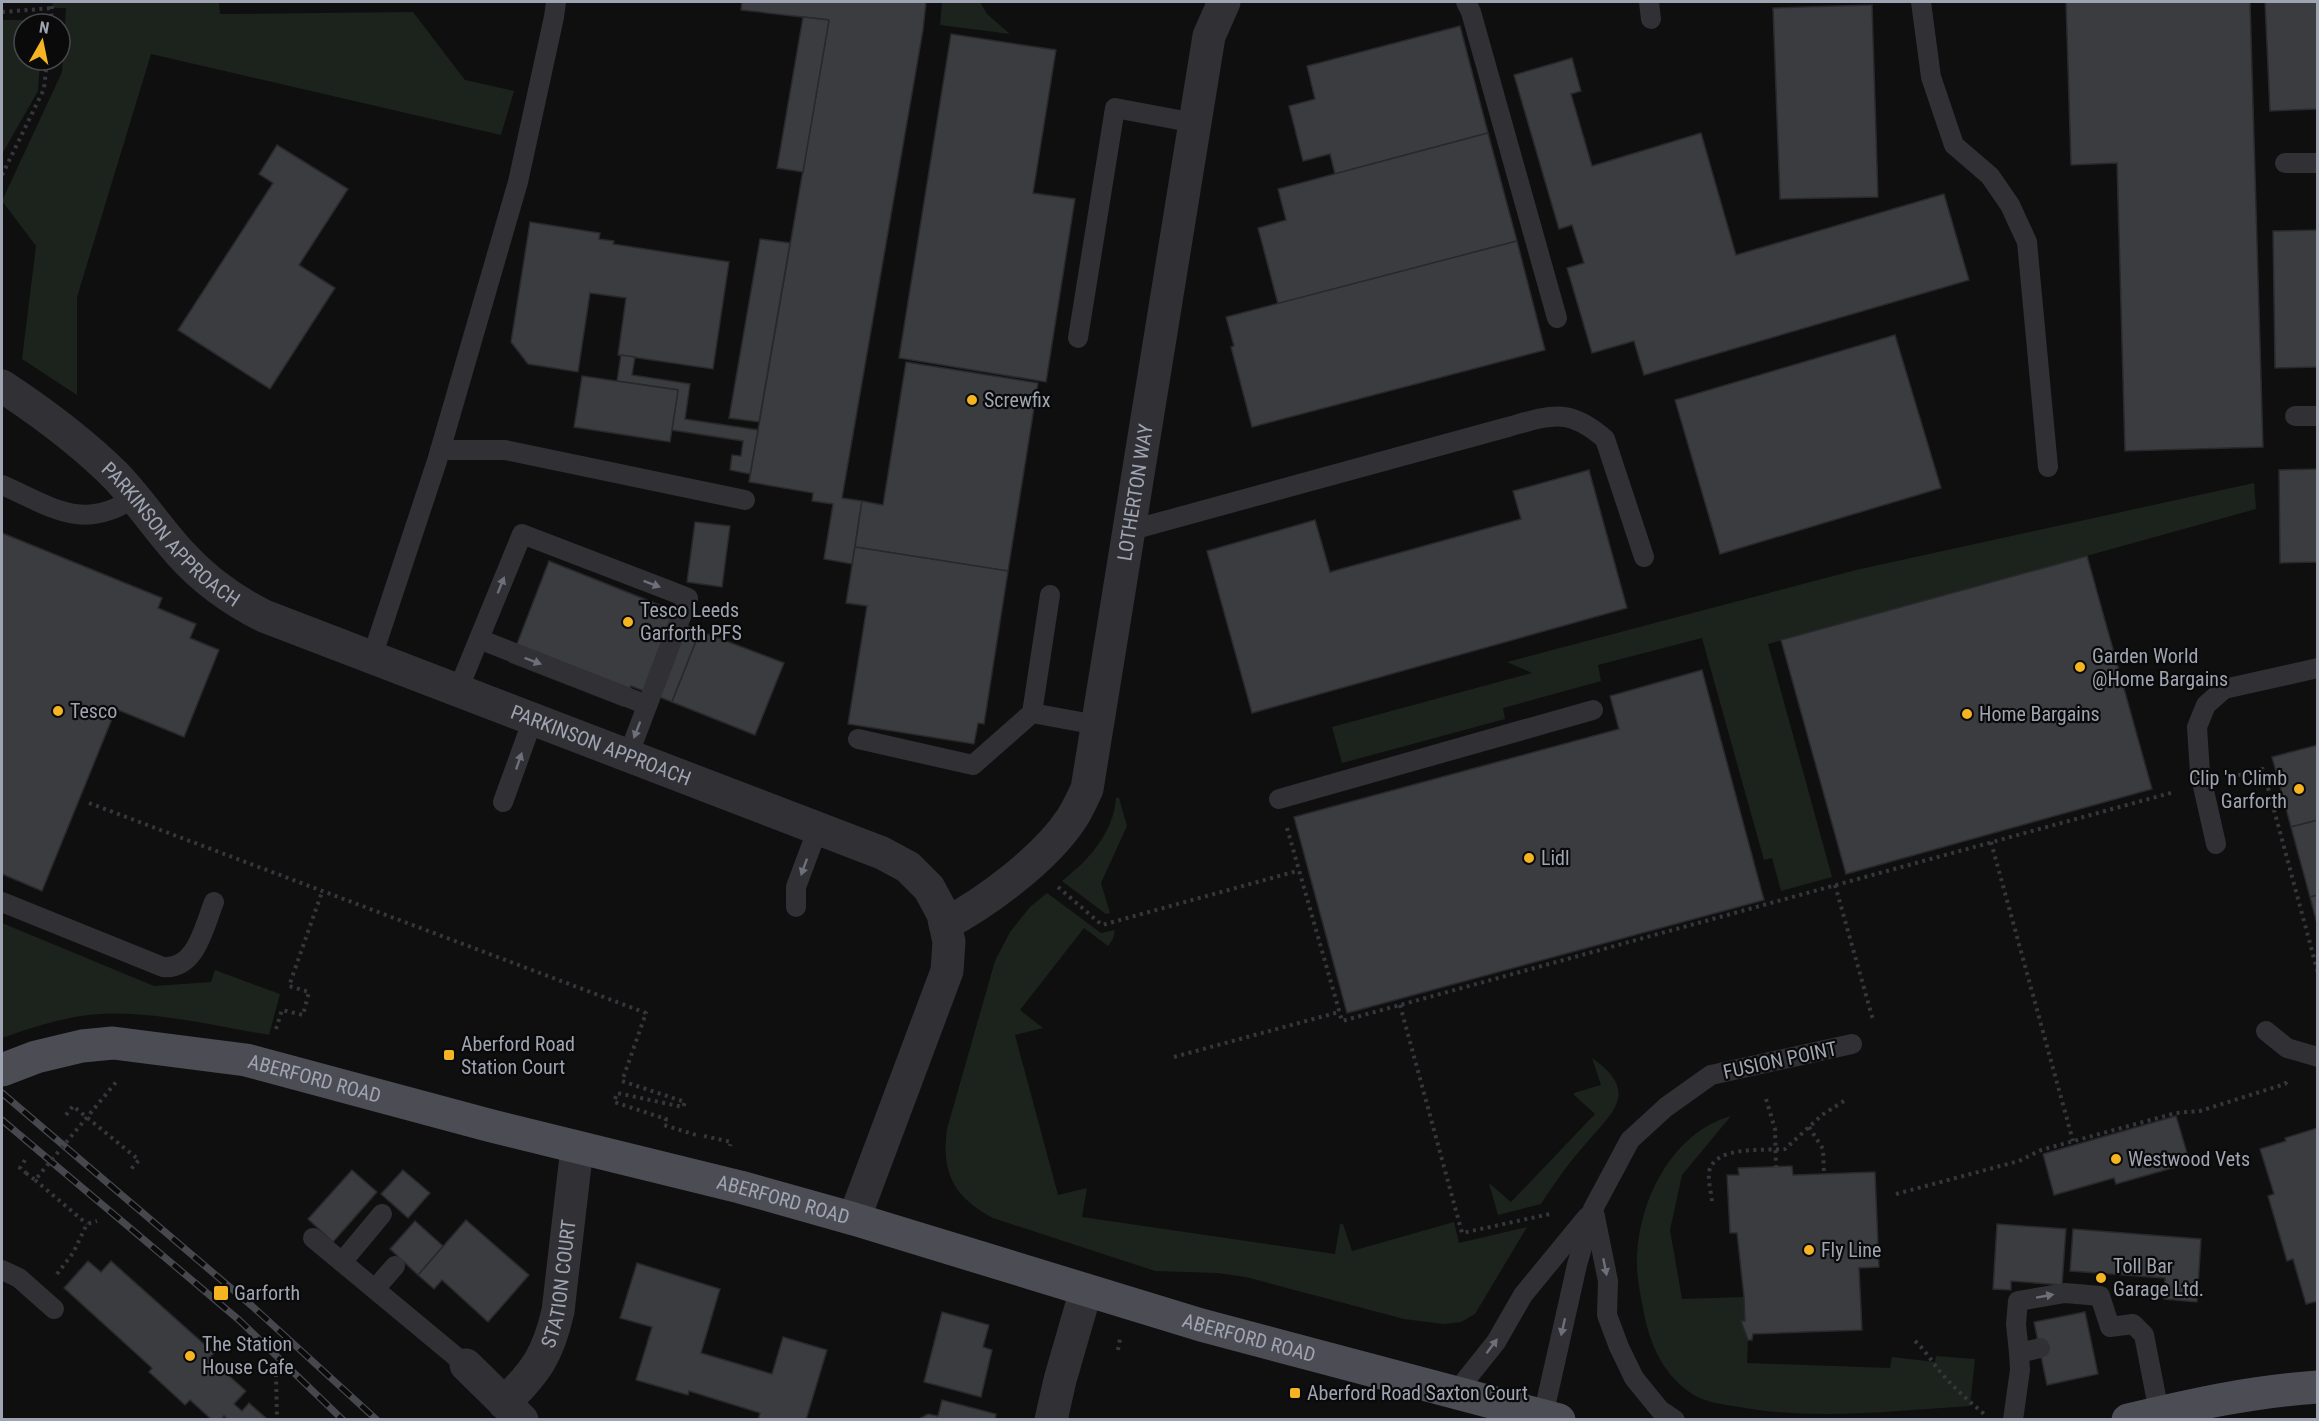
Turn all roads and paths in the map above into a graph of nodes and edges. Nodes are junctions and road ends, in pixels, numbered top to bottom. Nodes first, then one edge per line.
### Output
1 (52, 2) edge
2 (556, 2) edge
3 (1224, 2) edge
4 (1466, 2) edge
5 (1921, 2) edge
6 (53, 8) junction
7 (2, 12) edge
8 (52, 12) edge
9 (46, 72) edge
10 (1195, 123) junction
11 (2284, 163) dead end
12 (2318, 163) edge
13 (2, 175) edge
14 (1557, 318) dead end
15 (1078, 338) dead end
16 (2, 386) edge
17 (2295, 416) dead end
18 (2318, 416) edge
19 (440, 450) junction
20 (2048, 467) dead end
21 (2, 485) edge
22 (134, 498) junction
23 (745, 500) dead end
24 (1128, 531) junction
25 (1644, 557) dead end
26 (1050, 596) dead end
27 (479, 639) junction
28 (372, 657) junction
29 (2318, 668) edge
30 (458, 690) junction
31 (647, 705) junction
32 (1593, 711) dead end
33 (1032, 714) junction
34 (532, 719) junction
35 (1097, 724) junction
36 (858, 739) dead end
37 (628, 756) junction
38 (2202, 785) junction
39 (1279, 799) joint
40 (503, 802) dead end
41 (89, 803) dead end
42 (818, 828) junction
43 (1991, 843) junction
44 (2216, 844) dead end
45 (1030, 863) junction
46 (1297, 871) junction
47 (1835, 885) junction
48 (322, 892) junction
49 (2, 902) edge
50 (214, 902) dead end
51 (796, 907) dead end
52 (945, 924) junction
53 (2318, 974) edge
54 (1400, 1005) junction
55 (1339, 1012) junction
56 (1875, 1027) dead end
57 (2266, 1031) dead end
58 (275, 1036) dead end
59 (1852, 1044) dead end
60 (2310, 1055) edge
61 (1174, 1057) dead end
62 (2, 1070) edge
63 (117, 1081) dead end
64 (1766, 1099) dead end
65 (1847, 1100) dead end
66 (66, 1115) dead end
67 (87, 1116) junction
68 (1809, 1127) junction
69 (2073, 1141) junction
70 (578, 1148) junction
71 (1775, 1150) junction
72 (25, 1160) dead end
73 (1776, 1167) dead end
74 (131, 1169) dead end
75 (1824, 1174) dead end
76 (35, 1180) junction
77 (720, 1182) junction
78 (1896, 1194) dead end
79 (1712, 1200) dead end
80 (1593, 1209) junction
81 (382, 1214) dead end
82 (854, 1219) junction
83 (97, 1221) dead end
84 (87, 1224) junction
85 (313, 1238) dead end
86 (342, 1262) junction
87 (395, 1266) dead end
88 (2, 1270) edge
89 (375, 1289) junction
90 (1086, 1290) junction
91 (47, 1303) joint
92 (1915, 1341) dead end
93 (2040, 1348) dead end
94 (2019, 1353) junction
95 (466, 1365) joint
96 (276, 1374) dead end
97 (2318, 1387) edge
98 (1456, 1392) junction
99 (513, 1411) edge
100 (2143, 1416) edge
101 (1551, 1418) edge
102 (277, 1419) edge
103 (1051, 1419) edge
104 (1675, 1419) edge
105 (1989, 1419) edge
106 (2013, 1419) edge

1 - 6 path
2 - 19 lane
3 - 10 street, LOTHERTON WAY
4 - 14 lane
5 - 20 lane
6 - 7 path
6 - 8 path
9 - 13 path
10 - 15 lane
10 - 24 street, LOTHERTON WAY
11 - 12 lane
16 - 22 street, PARKINSON APPROACH
17 - 18 lane
19 - 23 lane
19 - 28 lane
21 - 22 lane
22 - 28 street, PARKINSON APPROACH
24 - 25 lane
24 - 35 street, LOTHERTON WAY
26 - 33 lane
27 - 30 lane
27 -> 31 lane
27 -> 31 lane
28 - 30 street, PARKINSON APPROACH
29 - 38 lane
30 - 34 street, PARKINSON APPROACH
31 -> 37 lane
32 - 39 lane
33 - 35 lane
33 - 36 lane
34 - 37 street, PARKINSON APPROACH
40 -> 34 lane
35 - 45 street, LOTHERTON WAY
37 - 42 street, PARKINSON APPROACH
38 - 43 path
38 - 44 lane
38 - 53 path
39 - 46 path
41 - 48 path
42 -> 51 lane
42 - 52 street, PARKINSON APPROACH
43 - 47 path
43 - 69 path
45 - 46 path
45 - 52 street, LOTHERTON WAY
46 - 55 path
47 - 54 path
47 - 56 path
48 - 58 path
48 - 77 path
49 - 50 lane
52 - 82 street, PARKINSON APPROACH
54 - 55 path
54 - 80 path
55 - 61 path
57 - 60 lane
59 - 80 lane, FUSION POINT
60 - 69 path
62 - 70 main road, ABERFORD ROAD
63 - 67 path, bridge
64 - 71 path
65 - 68 path
66 - 67 path
67 - 74 path
67 - 76 path, bridge
68 - 71 path
68 - 75 path
69 - 78 path
70 - 77 main road, ABERFORD ROAD
70 - 99 street, STATION COURT
71 - 73 path
71 - 79 path
72 - 76 path, bridge
76 - 84 path
77 - 82 main road, ABERFORD ROAD
98 -> 80 lane, FUSION POINT
80 -> 101 lane, FUSION POINT
80 -> 104 lane
81 - 86 lane
82 - 90 main road, ABERFORD ROAD
83 - 84 path
84 - 91 path
85 - 86 lane
86 - 89 lane
87 - 89 lane
88 - 91 lane
89 - 95 lane
90 - 98 main road, ABERFORD ROAD
90 - 103 street
92 - 105 path
93 - 94 lane
94 -> 100 lane
94 - 106 lane
95 - 99 street, STATION COURT
96 - 102 path
97 - 100 main road
98 - 101 main road, ABERFORD ROAD

